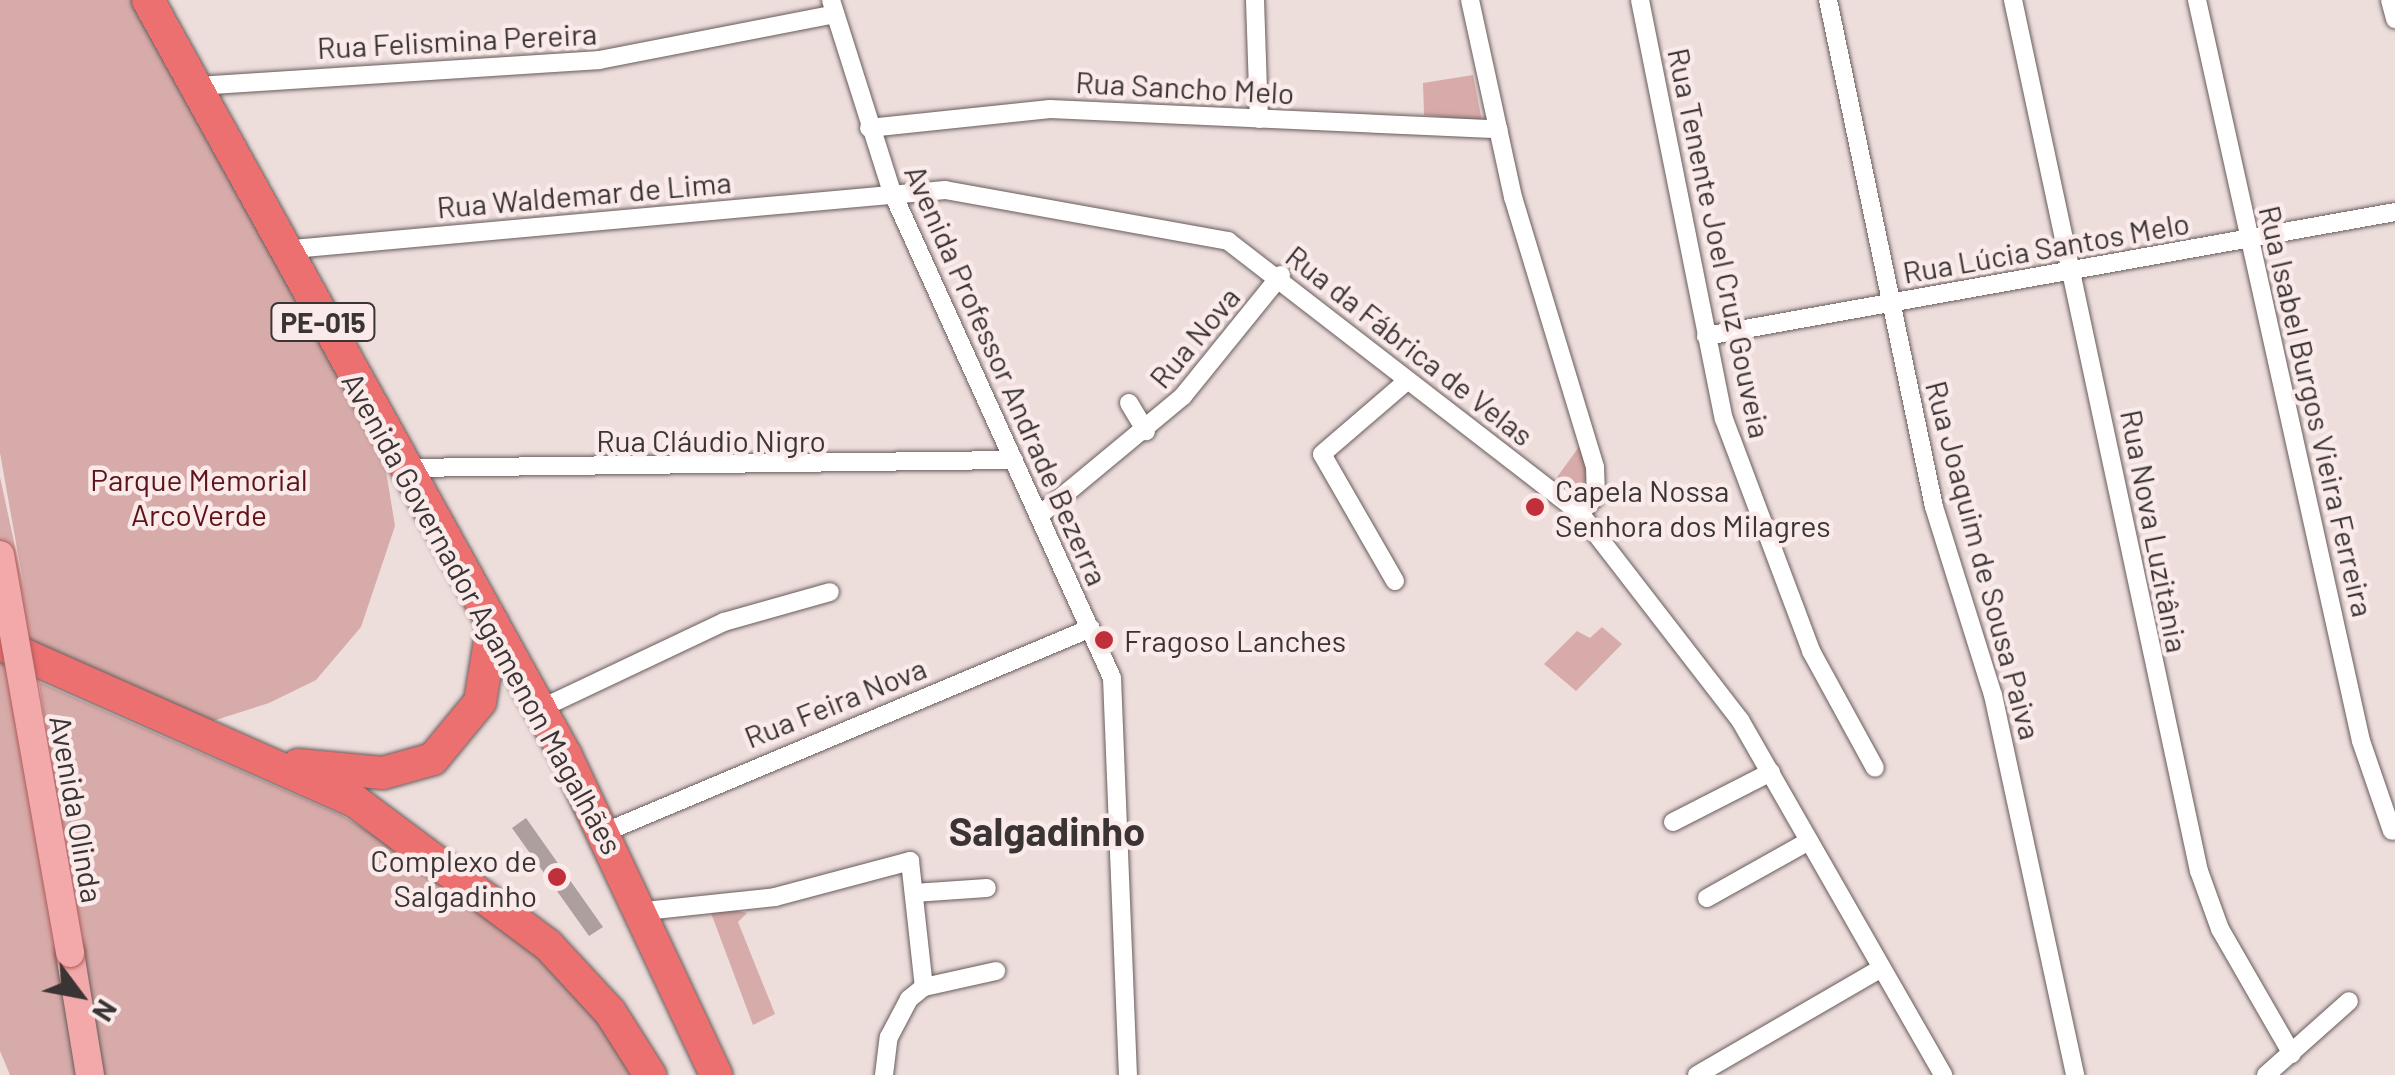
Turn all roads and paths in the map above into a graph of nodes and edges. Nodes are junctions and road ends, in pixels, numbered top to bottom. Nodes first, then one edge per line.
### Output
1 (148, 0) edge
2 (1255, 0) edge
3 (1470, 0) edge
4 (1640, 0) edge
5 (1828, 0) edge
6 (2013, 0) edge
7 (2197, 0) edge
8 (2390, 0) edge
9 (833, 7) edge
10 (2395, 20) edge
11 (198, 86) junction
12 (1259, 118) junction
13 (869, 128) junction
14 (1499, 129) junction
15 (892, 192) junction
16 (2395, 212) edge
17 (2250, 238) junction
18 (281, 250) junction
19 (2074, 270) junction
20 (1280, 275) junction
21 (1892, 303) junction
22 (1706, 336) junction
23 (1407, 380) junction
24 (1129, 403) dead end
25 (1146, 432) junction
26 (1014, 460) junction
27 (407, 468) junction
28 (1580, 513) junction
29 (1040, 514) junction
30 (0, 555) edge
31 (1395, 581) dead end
32 (830, 592) dead end
33 (493, 623) junction
34 (1091, 628) junction
35 (0, 644) edge
36 (540, 709) junction
37 (278, 764) junction
38 (1875, 768) dead end
39 (1771, 772) junction
40 (1673, 822) dead end
41 (2392, 832) dead end
42 (602, 833) junction
43 (1809, 841) junction
44 (987, 888) dead end
45 (914, 892) junction
46 (1707, 898) dead end
47 (644, 910) junction
48 (1878, 970) junction
49 (996, 971) dead end
50 (924, 986) junction
51 (2349, 1001) dead end
52 (2292, 1054) junction
53 (90, 1075) edge
54 (650, 1075) edge
55 (716, 1075) edge
56 (884, 1075) edge
57 (1128, 1075) edge
58 (1696, 1075) edge
59 (1942, 1075) edge
60 (2074, 1075) edge
61 (2266, 1075) edge

1 - 11 highway, Avenida Governador Agamenon Magalhães / PE-015
2 - 12 street
3 - 14 street
4 - 22 street, Rua Tenente Joel Cruz Gouveia
5 - 21 street, Rua Joaquim de Sousa Paiva
6 - 19 street, Rua Nova Luzitânia
7 - 17 street, Rua Isabel Burgos Vieira Ferreira
8 - 10 street
9 - 11 street, Rua Felismina Pereira
9 - 13 street, Avenida Professor Andrade Bezerra
11 - 18 highway, Avenida Governador Agamenon Magalhães / PE-015
12 - 13 street, Rua Sancho Melo
12 - 14 street, Rua Sancho Melo
13 - 15 street, Avenida Professor Andrade Bezerra
14 - 28 street
15 - 18 street, Rua Waldemar de Lima
15 - 20 street, Rua da Fábrica de Velas
15 - 26 street, Avenida Professor Andrade Bezerra
16 - 17 street, Rua Lúcia Santos Melo
17 - 19 street, Rua Lúcia Santos Melo
17 - 41 street, Rua Isabel Burgos Vieira Ferreira
18 - 27 highway, Avenida Governador Agamenon Magalhães / PE-015
19 - 21 street, Rua Lúcia Santos Melo
19 - 52 street, Rua Nova Luzitânia
20 - 23 street, Rua da Fábrica de Velas
20 - 25 street, Rua Nova
21 - 22 street, Rua Lúcia Santos Melo
21 - 60 street, Rua Joaquim de Sousa Paiva
22 - 38 street, Rua Tenente Joel Cruz Gouveia
23 - 28 street, Rua da Fábrica de Velas
23 - 31 street
24 - 25 street, Rua Nova
25 - 29 street, Rua Nova
26 - 27 street, Rua Cláudio Nigro
26 - 29 street, Avenida Professor Andrade Bezerra
27 - 33 highway, Avenida Governador Agamenon Magalhães / PE-015
28 - 39 street, Rua da Fábrica de Velas
29 - 34 street, Avenida Professor Andrade Bezerra
30 - 53 main road, Avenida Olinda, bridge
32 - 36 street
33 - 36 highway, Avenida Governador Agamenon Magalhães / PE-015
33 - 37 highway
34 - 42 street, Rua Feira Nova
34 - 57 street, Avenida Professor Andrade Bezerra
35 - 37 highway
36 - 42 highway, Avenida Governador Agamenon Magalhães / PE-015
37 - 54 highway
39 - 40 street
39 - 43 street, Rua da Fábrica de Velas
42 - 47 highway, Avenida Governador Agamenon Magalhães / PE-015
43 - 46 street
43 - 48 street, Rua da Fábrica de Velas
44 - 45 street
45 - 47 street
45 - 50 street
47 - 55 highway, Avenida Governador Agamenon Magalhães / PE-015
48 - 58 street
48 - 59 street, Rua da Fábrica de Velas
49 - 50 street
50 - 56 street
51 - 52 street
52 - 61 street

